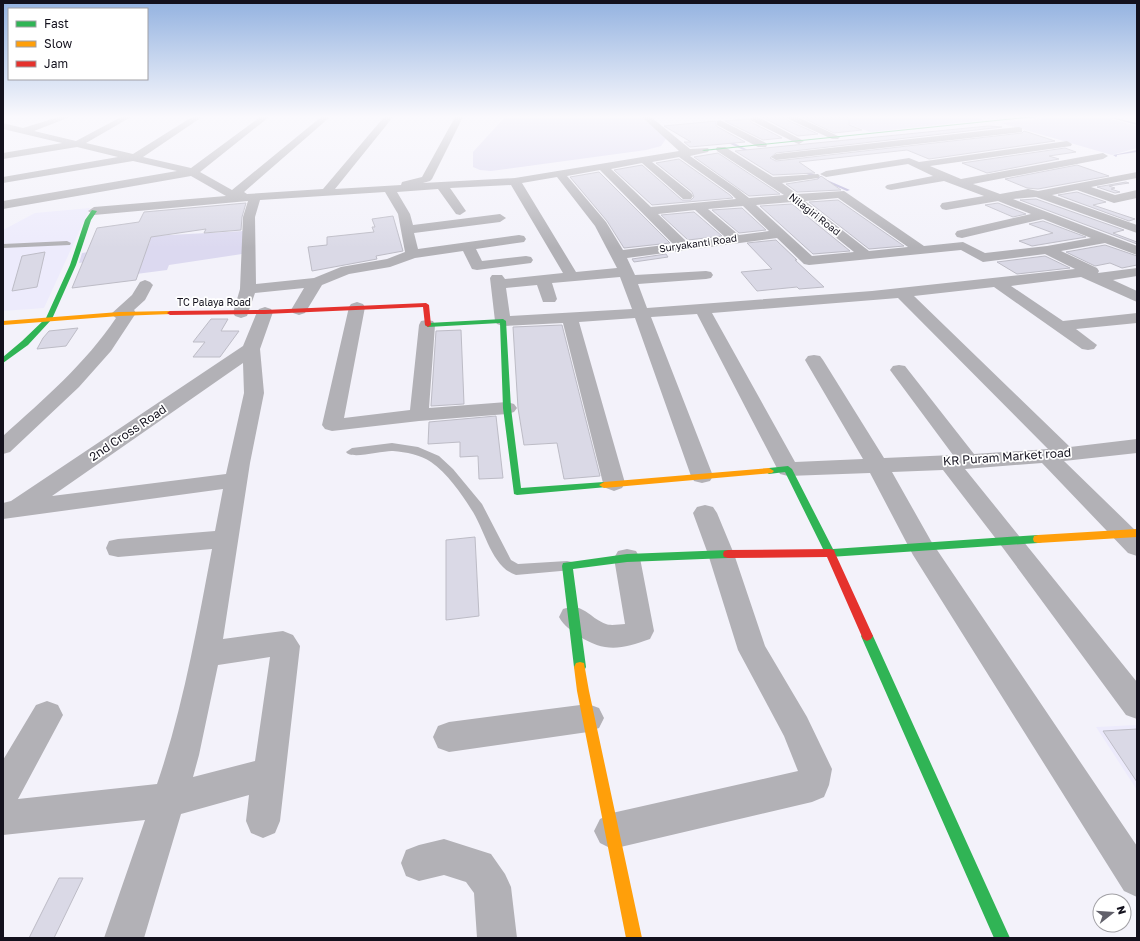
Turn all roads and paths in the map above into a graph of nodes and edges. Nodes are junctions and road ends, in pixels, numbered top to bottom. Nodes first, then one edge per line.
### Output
1 (118, 161) edge
2 (148, 161) edge
3 (208, 161) edge
4 (274, 161) edge
5 (352, 161) edge
6 (436, 161) edge
7 (639, 161) edge
8 (645, 161) edge
9 (694, 161) edge
10 (739, 161) edge
11 (946, 161) edge
12 (1077, 161) edge
13 (918, 165) junction
14 (603, 167) junction
15 (193, 172) junction
16 (560, 174) junction
17 (826, 174) dead end
18 (1137, 175) edge
19 (814, 176) dead end
20 (945, 177) junction
21 (3, 180) edge
22 (515, 181) junction
23 (770, 181) junction
24 (960, 183) junction
25 (442, 186) junction
26 (1077, 187) junction
27 (891, 188) dead end
28 (329, 189) junction
29 (389, 189) junction
30 (75, 193) junction
31 (1038, 194) junction
32 (1137, 194) edge
33 (233, 195) junction
34 (687, 196) dead end
35 (255, 197) junction
36 (996, 197) junction
37 (794, 198) junction
38 (745, 202) junction
39 (3, 205) edge
40 (698, 206) junction
41 (946, 206) dead end
42 (78, 207) junction
43 (460, 211) dead end
44 (649, 211) junction
45 (3, 212) edge
46 (1045, 215) junction
47 (500, 218) dead end
48 (1137, 229) edge
49 (408, 230) junction
50 (778, 234) junction
51 (962, 234) dead end
52 (519, 239) dead end
53 (735, 239) junction
54 (1106, 239) junction
55 (67, 243) dead end
56 (682, 245) junction
57 (3, 246) edge
58 (467, 246) junction
59 (921, 250) junction
60 (1047, 250) junction
61 (1137, 251) edge
62 (412, 254) junction
63 (618, 254) junction
64 (866, 256) junction
65 (526, 260) dead end
66 (1137, 272) edge
67 (706, 275) dead end
68 (1089, 275) junction
69 (628, 276) junction
70 (572, 278) junction
71 (543, 280) junction
72 (317, 282) junction
73 (996, 282) junction
74 (146, 285) dead end
75 (248, 289) junction
76 (901, 292) junction
77 (1137, 297) edge
78 (549, 300) dead end
79 (357, 307) junction
80 (702, 309) junction
81 (299, 310) junction
82 (253, 312) junction
83 (124, 313) junction
84 (640, 313) junction
85 (570, 318) junction
86 (1137, 318) edge
87 (49, 319) junction
88 (502, 321) junction
89 (3, 324) edge
90 (427, 325) junction
91 (1060, 326) junction
92 (1088, 345) dead end
93 (251, 349) junction
94 (814, 360) dead end
95 (3, 361) edge
96 (899, 370) dead end
97 (507, 408) junction
98 (419, 415) junction
99 (1137, 446) edge
100 (3, 447) edge
101 (352, 452) dead end
102 (1056, 455) junction
103 (958, 462) junction
104 (878, 465) junction
105 (788, 469) junction
106 (702, 476) junction
107 (236, 480) junction
108 (614, 483) junction
109 (10, 510) edge
110 (705, 513) dead end
111 (1133, 538) edge
112 (226, 539) junction
113 (1012, 542) junction
114 (118, 548) dead end
115 (922, 548) junction
116 (721, 554) junction
117 (830, 554) junction
118 (627, 558) junction
119 (567, 566) junction
120 (572, 617) junction
121 (206, 654) junction
122 (1137, 705) edge
123 (47, 715) dead end
124 (588, 718) junction
125 (449, 737) dead end
126 (270, 773) junction
127 (3, 792) edge
128 (169, 800) junction
129 (3, 818) edge
130 (263, 821) dead end
131 (612, 831) junction
132 (419, 863) dead end
133 (1137, 878) edge
134 (124, 938) edge
135 (497, 938) edge
136 (634, 938) edge
137 (1002, 938) edge

1 - 21 street
2 - 15 street
3 - 15 street
4 - 33 street
5 - 28 street
6 - 28 street
7 - 14 street
8 - 34 street
9 - 38 street
10 - 23 street, Nilagiri Road
11 - 13 street
12 - 24 street
13 - 17 street
13 - 20 street
14 - 16 street
14 - 44 street
15 - 30 street
15 - 33 street
16 - 22 street
16 - 63 street
18 - 26 street
19 - 23 street
20 - 24 street
20 - 27 street
22 - 25 street
22 - 70 street
23 - 37 street, Nilagiri Road
24 - 36 street
25 - 29 street
25 - 43 street
26 - 31 street
26 - 32 street
28 - 33 street
29 - 35 street
29 - 49 street
30 - 39 street
30 - 42 street
31 - 36 street
31 - 48 street
33 - 42 street
35 - 42 street
35 - 75 street
36 - 41 street
36 - 46 street
37 - 38 street
37 - 59 street
37 - 64 street, Nilagiri Road
38 - 40 street
38 - 50 street
40 - 44 street
40 - 53 street
42 - 45 street
42 - 87 street
44 - 56 street
46 - 51 street
46 - 54 street
47 - 49 street
49 - 62 street
50 - 53 street, Suryakanti Road
50 - 64 street
52 - 58 street
53 - 56 street, Suryakanti Road
54 - 60 street
54 - 61 street
55 - 57 lane
56 - 63 street, Suryakanti Road
58 - 62 street
58 - 65 street
59 - 60 street
59 - 64 street
60 - 68 street
62 - 72 street
63 - 69 street
66 - 68 street
67 - 69 street
68 - 73 street
68 - 77 street
69 - 70 street
69 - 84 street
70 - 71 street
71 - 78 street
71 - 88 street
72 - 75 street
72 - 81 street
73 - 76 street
73 - 91 street
74 - 83 street
75 - 82 street
76 - 80 street
76 - 102 street
79 - 81 street, TC Palaya Road
79 - 90 street, TC Palaya Road
79 - 98 street
80 - 84 street
80 - 105 street
81 - 82 street, TC Palaya Road
82 - 83 street, TC Palaya Road
82 - 93 street
83 - 87 street, TC Palaya Road
83 - 100 street
84 - 85 street
84 - 106 street
85 - 88 street
85 - 108 street
86 - 91 street
87 - 89 street, TC Palaya Road
87 - 95 street
88 - 90 street
88 - 97 street
90 - 98 street
91 - 92 street
93 - 107 street
93 - 109 street, 2nd Cross Road
94 - 104 street
96 - 103 street
97 - 98 street
97 - 108 street
99 - 102 street, KR Puram Market road
101 - 119 lane
102 - 103 street, KR Puram Market road
102 - 111 street
103 - 104 street, KR Puram Market road
103 - 113 street
104 - 105 street, KR Puram Market road
104 - 115 street
105 - 106 street
105 - 117 street
106 - 108 street
107 - 109 street
107 - 112 street
110 - 116 street
111 - 113 street
112 - 114 street
112 - 121 street
113 - 115 street
113 - 122 street
115 - 117 street
115 - 133 street
116 - 117 street
116 - 118 street
116 - 131 street
117 - 137 street
118 - 119 street
118 - 120 street
119 - 120 street
120 - 124 street
121 - 126 street
121 - 128 street
123 - 127 street
124 - 125 street
124 - 131 street
126 - 128 street
126 - 130 street
128 - 129 street
128 - 134 street
131 - 136 street
132 - 135 street

